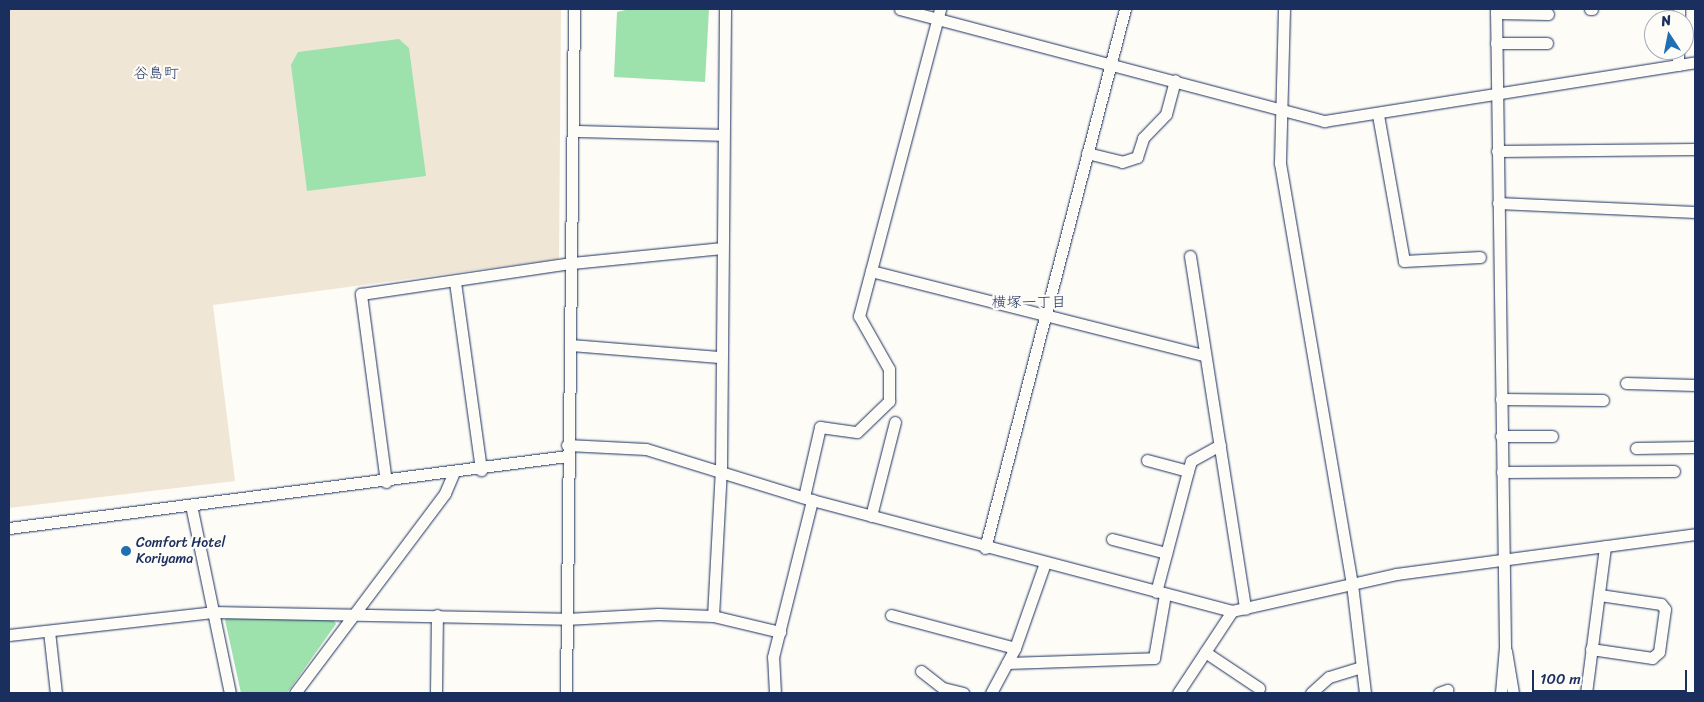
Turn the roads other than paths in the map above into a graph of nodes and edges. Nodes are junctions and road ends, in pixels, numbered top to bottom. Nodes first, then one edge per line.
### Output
1 (574, 9) edge
2 (725, 9) edge
3 (900, 9) edge
4 (1125, 9) edge
5 (1284, 9) edge
6 (1496, 11) edge
7 (938, 14) edge
8 (1548, 14) dead end
9 (1496, 43) junction
10 (1547, 43) dead end
11 (1678, 60) edge
12 (1111, 62) junction
13 (1695, 62) edge
14 (1678, 65) junction
15 (1175, 80) junction
16 (1497, 94) junction
17 (1281, 110) junction
18 (1378, 116) junction
19 (574, 131) junction
20 (722, 136) junction
21 (1695, 149) edge
22 (1497, 151) junction
23 (1087, 154) junction
24 (1498, 203) junction
25 (1695, 212) edge
26 (722, 248) junction
27 (1190, 256) dead end
28 (1480, 257) dead end
29 (572, 263) junction
30 (871, 271) junction
31 (455, 282) junction
32 (1046, 314) junction
33 (570, 345) junction
34 (1203, 354) junction
35 (720, 357) junction
36 (1626, 383) dead end
37 (1695, 385) edge
38 (1501, 399) junction
39 (1603, 400) dead end
40 (895, 422) dead end
41 (1501, 436) junction
42 (1552, 436) dead end
43 (1220, 445) junction
44 (1695, 447) edge
45 (1636, 448) dead end
46 (567, 450) junction
47 (1147, 460) dead end
48 (481, 470) junction
49 (721, 470) junction
50 (1188, 471) junction
51 (1674, 471) dead end
52 (454, 472) junction
53 (1502, 472) junction
54 (386, 482) junction
55 (808, 499) junction
56 (192, 506) junction
57 (871, 516) junction
58 (9, 528) edge
59 (1695, 534) edge
60 (1112, 539) dead end
61 (1605, 546) junction
62 (986, 548) junction
63 (1166, 553) junction
64 (1503, 559) junction
65 (1045, 563) junction
66 (1352, 584) junction
67 (1160, 593) junction
68 (1600, 595) junction
69 (1245, 609) junction
70 (1232, 611) junction
71 (213, 612) junction
72 (355, 612) junction
73 (437, 615) junction
74 (891, 615) dead end
75 (713, 616) junction
76 (566, 620) junction
77 (49, 631) junction
78 (780, 632) junction
79 (9, 635) edge
80 (1505, 647) junction
81 (1015, 648) junction
82 (1591, 649) junction
83 (1205, 652) junction
84 (1007, 663) junction
85 (1362, 667) junction
86 (921, 671) dead end
87 (1259, 688) dead end
88 (56, 693) edge
89 (230, 693) edge
90 (295, 693) edge
91 (436, 693) edge
92 (566, 693) edge
93 (775, 693) edge
94 (963, 693) edge
95 (991, 693) edge
96 (1178, 693) edge
97 (1311, 693) edge
98 (1365, 693) edge
99 (1501, 693) edge
100 (1512, 693) edge
101 (1586, 693) edge

1 - 19 street
2 - 20 street
3 - 7 street
4 - 12 street
5 - 17 street
6 - 8 street
6 - 9 street
7 - 12 street
7 - 30 street
9 - 10 street
9 - 16 street
11 - 14 street
12 - 15 street
12 - 23 street
13 - 14 street
14 - 16 street
15 - 17 street
15 - 23 street
16 - 18 street
16 - 22 street
17 - 18 street
17 - 66 street
18 - 28 street
19 - 20 street
19 - 29 street
20 - 26 street
21 - 22 street
22 - 24 street
23 - 32 street
24 - 25 street
24 - 38 street
26 - 29 street
26 - 35 street
27 - 34 street
29 - 31 street
29 - 33 street
30 - 32 street
30 - 55 street
31 - 48 street
31 - 54 street
32 - 34 street
32 - 62 street
33 - 35 street
33 - 46 street
34 - 43 street
35 - 49 street
36 - 37 street
38 - 39 street
38 - 41 street
40 - 57 street
41 - 42 street
41 - 53 street
43 - 50 street
43 - 69 street
44 - 45 street
46 - 48 street
46 - 49 street
46 - 76 street
47 - 50 street
48 - 52 street
49 - 55 street
49 - 75 street
50 - 63 street
51 - 53 street
52 - 54 street
52 - 72 street
53 - 64 street
54 - 56 street
55 - 57 street
55 - 78 street
56 - 58 street
56 - 71 street
57 - 62 street
59 - 61 street
60 - 63 street
61 - 64 street
61 - 68 street
62 - 65 street
63 - 67 street
64 - 66 street
64 - 80 street
65 - 67 street
65 - 81 street
66 - 69 street
66 - 85 street
67 - 70 street
67 - 84 street
68 - 82 street
68 - 82 street
69 - 70 street
70 - 83 street
71 - 72 street
71 - 77 street
71 - 89 street
72 - 73 street
72 - 90 street
73 - 76 street
73 - 91 street
74 - 81 street
75 - 76 street
75 - 78 street
76 - 92 street
77 - 79 street
77 - 88 street
78 - 93 street
80 - 99 street
80 - 100 street
81 - 84 street
82 - 101 street
83 - 87 street
83 - 96 street
84 - 95 street
85 - 97 street
85 - 98 street
86 - 94 street

